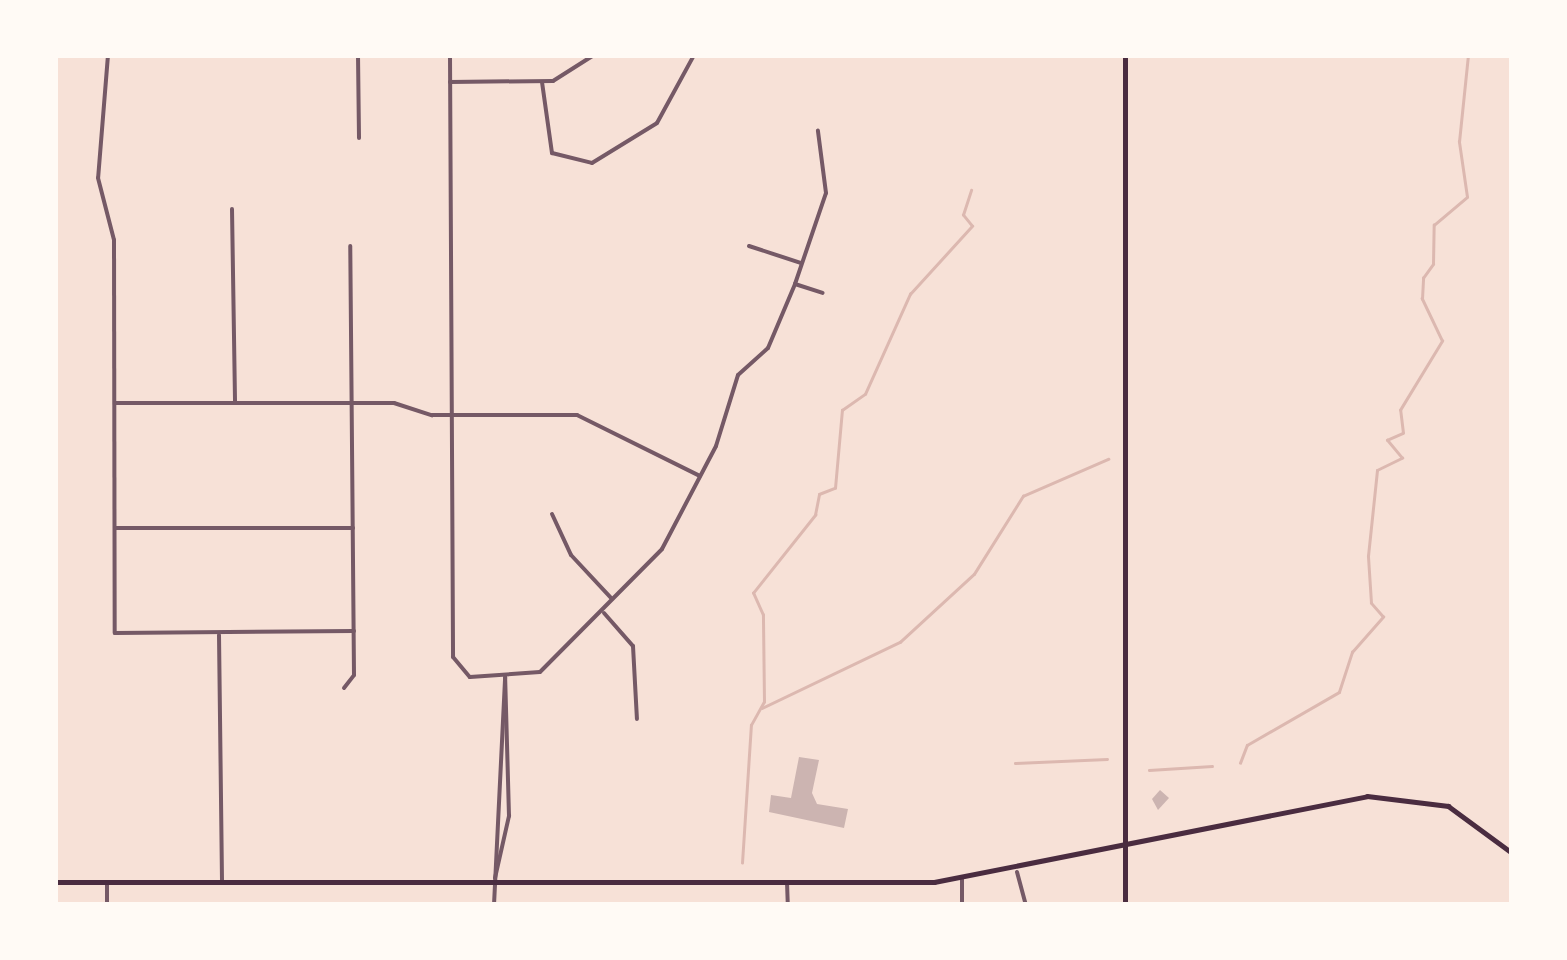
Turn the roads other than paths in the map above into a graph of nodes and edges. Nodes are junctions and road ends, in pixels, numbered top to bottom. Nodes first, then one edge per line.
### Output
1 (108, 55) edge
2 (358, 55) edge
3 (450, 55) edge
4 (594, 55) edge
5 (694, 55) edge
6 (1125, 55) edge
7 (450, 82) junction
8 (542, 82) junction
9 (818, 131) dead end
10 (359, 138) dead end
11 (232, 209) dead end
12 (350, 246) dead end
13 (749, 246) dead end
14 (801, 263) junction
15 (795, 284) junction
16 (823, 294) dead end
17 (115, 403) junction
18 (234, 403) junction
19 (352, 403) junction
20 (452, 416) junction
21 (700, 476) junction
22 (552, 514) dead end
23 (115, 528) junction
24 (353, 528) junction
25 (613, 601) junction
26 (604, 613) junction
27 (354, 631) junction
28 (219, 633) junction
29 (505, 677) junction
30 (344, 688) dead end
31 (637, 719) dead end
32 (499, 794) junction
33 (509, 794) junction
34 (1124, 840) junction
35 (1512, 854) edge
36 (1018, 872) junction
37 (962, 879) junction
38 (222, 880) junction
39 (494, 880) junction
40 (55, 882) edge
41 (106, 882) junction
42 (788, 882) junction
43 (106, 905) edge
44 (494, 905) edge
45 (788, 905) edge
46 (962, 905) edge
47 (1026, 905) edge
48 (1125, 905) edge

1 - 17 street
2 - 10 street
3 - 7 street
4 - 8 street
5 - 8 street
6 - 34 main road
7 - 8 street
7 - 20 street
9 - 14 street
11 - 18 street
12 - 19 street
13 - 14 street
14 - 15 street
15 - 16 street
15 - 21 street
17 - 18 street
17 - 23 street
18 - 19 street
19 - 20 street
19 - 24 street
20 - 21 street
20 - 29 street
21 - 25 street
22 - 25 street
23 - 24 street
23 - 28 street
24 - 27 street
25 - 26 street
26 - 29 street
26 - 31 street
27 - 28 street
27 - 30 street
28 - 38 street
29 - 32 street
29 - 33 street
32 - 33 street
32 - 39 street
33 - 39 street
34 - 35 main road
34 - 36 main road
34 - 48 main road
36 - 37 main road
36 - 47 street
37 - 42 main road
37 - 46 street
38 - 39 main road
38 - 41 main road
39 - 42 main road
39 - 44 street
40 - 41 main road
41 - 43 street
42 - 45 street

